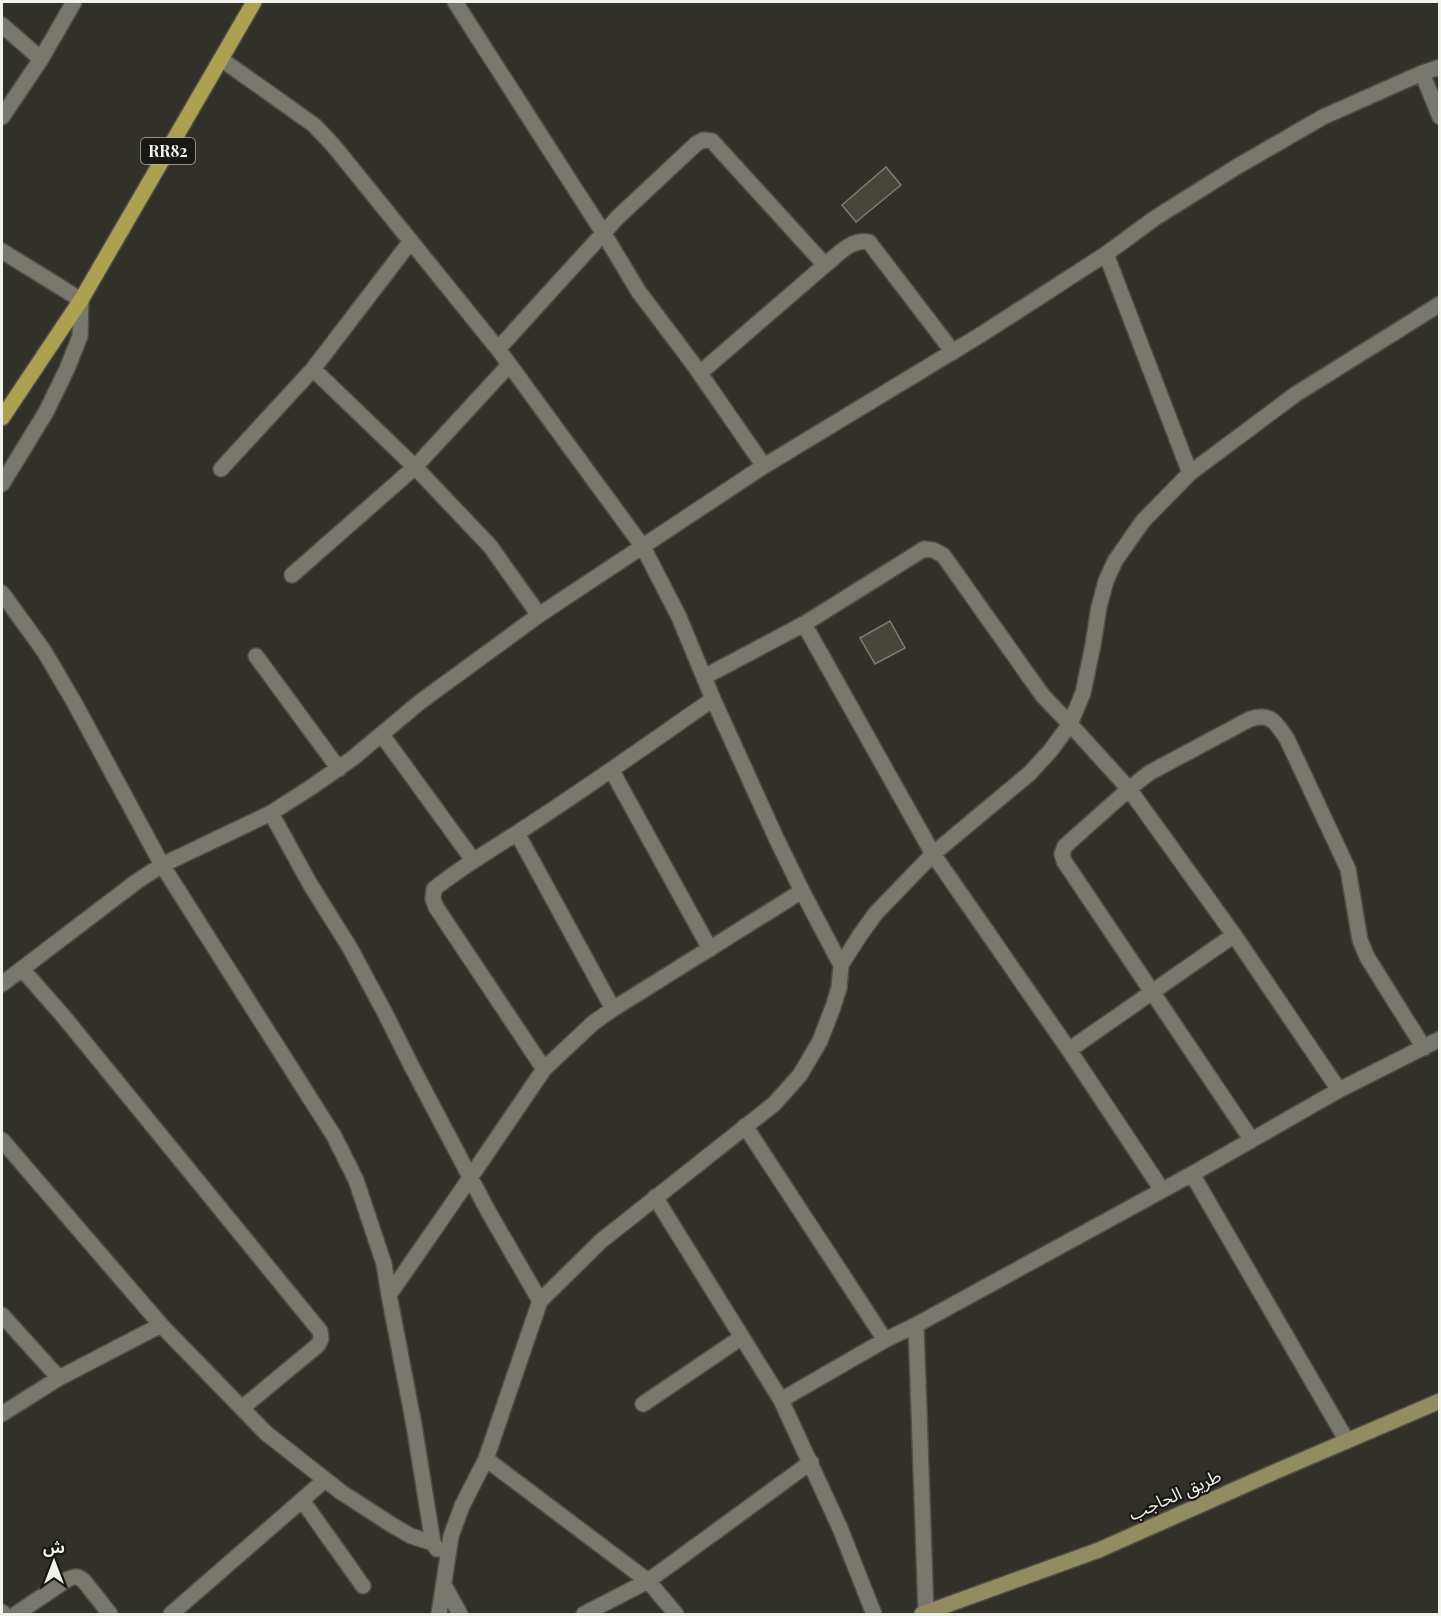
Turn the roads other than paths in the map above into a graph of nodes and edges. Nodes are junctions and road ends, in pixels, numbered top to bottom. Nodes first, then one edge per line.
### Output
1 (74, 2) edge
2 (254, 2) edge
3 (455, 2) edge
4 (2, 25) edge
5 (41, 59) junction
6 (221, 59) junction
7 (1440, 67) edge
8 (1422, 73) junction
9 (2, 117) edge
10 (1440, 117) edge
11 (604, 234) junction
12 (411, 241) junction
13 (2, 251) edge
14 (1106, 254) junction
15 (825, 266) junction
16 (81, 300) junction
17 (1440, 304) edge
18 (498, 349) junction
19 (953, 352) junction
20 (509, 365) junction
21 (313, 369) junction
22 (700, 373) junction
23 (2, 418) edge
24 (764, 466) junction
25 (415, 467) junction
26 (221, 469) dead end
27 (1190, 473) junction
28 (2, 484) edge
29 (643, 547) junction
30 (292, 575) dead end
31 (2, 593) edge
32 (539, 615) junction
33 (804, 624) junction
34 (256, 656) dead end
35 (704, 677) junction
36 (713, 699) junction
37 (1070, 724) junction
38 (382, 735) junction
39 (339, 769) junction
40 (612, 771) junction
41 (1129, 789) junction
42 (271, 813) junction
43 (517, 833) junction
44 (933, 854) junction
45 (473, 860) junction
46 (162, 865) junction
47 (802, 891) junction
48 (1234, 935) junction
49 (710, 949) junction
50 (841, 965) junction
51 (22, 969) junction
52 (2, 984) edge
53 (1152, 992) junction
54 (613, 1009) junction
55 (1440, 1039) edge
56 (1424, 1048) junction
57 (1069, 1050) junction
58 (544, 1069) junction
59 (1339, 1090) junction
60 (745, 1126) junction
61 (1251, 1139) junction
62 (2, 1140) edge
63 (1192, 1174) junction
64 (470, 1178) junction
65 (1162, 1190) junction
66 (655, 1197) junction
67 (389, 1295) junction
68 (540, 1301) junction
69 (2, 1315) edge
70 (161, 1325) junction
71 (916, 1325) junction
72 (742, 1337) junction
73 (885, 1340) junction
74 (59, 1378) junction
75 (781, 1400) junction
76 (1440, 1401) edge
77 (643, 1404) dead end
78 (242, 1408) junction
79 (2, 1414) edge
80 (1347, 1441) junction
81 (486, 1459) junction
82 (811, 1462) junction
83 (325, 1480) junction
84 (302, 1500) junction
85 (433, 1543) junction
86 (447, 1562) junction
87 (648, 1581) junction
88 (444, 1585) junction
89 (363, 1586) dead end
90 (16, 1614) edge
91 (110, 1614) edge
92 (171, 1614) edge
93 (439, 1614) edge
94 (460, 1614) edge
95 (584, 1614) edge
96 (676, 1614) edge
97 (874, 1614) edge
98 (924, 1614) edge

1 - 5 street
2 - 6 main road, RR82
3 - 11 street
4 - 5 street
5 - 9 street
6 - 12 street
6 - 16 main road, RR82
7 - 8 street
8 - 10 street
8 - 14 street
11 - 15 street
11 - 18 street
11 - 22 street
12 - 18 street
12 - 21 street
13 - 16 street
14 - 19 street
14 - 27 street
15 - 19 street
15 - 22 street
16 - 23 main road, RR82
16 - 28 street
17 - 27 street
18 - 20 street
19 - 24 street
20 - 25 street
20 - 29 street
21 - 25 street
21 - 26 street
22 - 24 street
24 - 29 street
25 - 30 street
25 - 32 street
27 - 37 street
29 - 32 street
29 - 35 street
31 - 46 street
32 - 38 street
33 - 35 street
33 - 37 street
33 - 44 street
34 - 39 street
35 - 36 street
36 - 40 street
36 - 47 street
37 - 41 street
37 - 44 street
38 - 39 street
38 - 45 street
39 - 42 street
40 - 43 street
40 - 49 street
41 - 48 street
41 - 53 street
41 - 56 street
42 - 46 street
42 - 64 street
43 - 45 street
43 - 54 street
44 - 50 street
44 - 57 street
45 - 58 street
46 - 51 street
46 - 67 street
47 - 49 street
47 - 50 street
48 - 53 street
48 - 59 street
49 - 54 street
50 - 60 street
51 - 52 street
51 - 78 street
53 - 57 street
53 - 61 street
54 - 58 street
55 - 56 street
56 - 59 street
57 - 65 street
58 - 64 street
59 - 61 street
60 - 66 street
60 - 73 street
61 - 63 street
62 - 70 street
63 - 65 street
63 - 80 street
64 - 67 street
64 - 68 street
65 - 71 street
66 - 68 street
66 - 72 street
67 - 85 street
68 - 81 street
69 - 74 street
70 - 74 street
70 - 78 street
71 - 73 street
71 - 98 street
72 - 75 street
72 - 77 street
73 - 75 street
74 - 79 street
75 - 82 street
76 - 80 street, طريق الحاجب
78 - 83 street
80 - 98 street, طريق الحاجب
81 - 86 street
81 - 87 street
82 - 87 street
82 - 97 street
83 - 84 street
83 - 85 street
84 - 89 street
84 - 92 street
85 - 86 street
86 - 88 street
87 - 95 street
87 - 96 street
88 - 93 street
88 - 94 street
90 - 91 street

